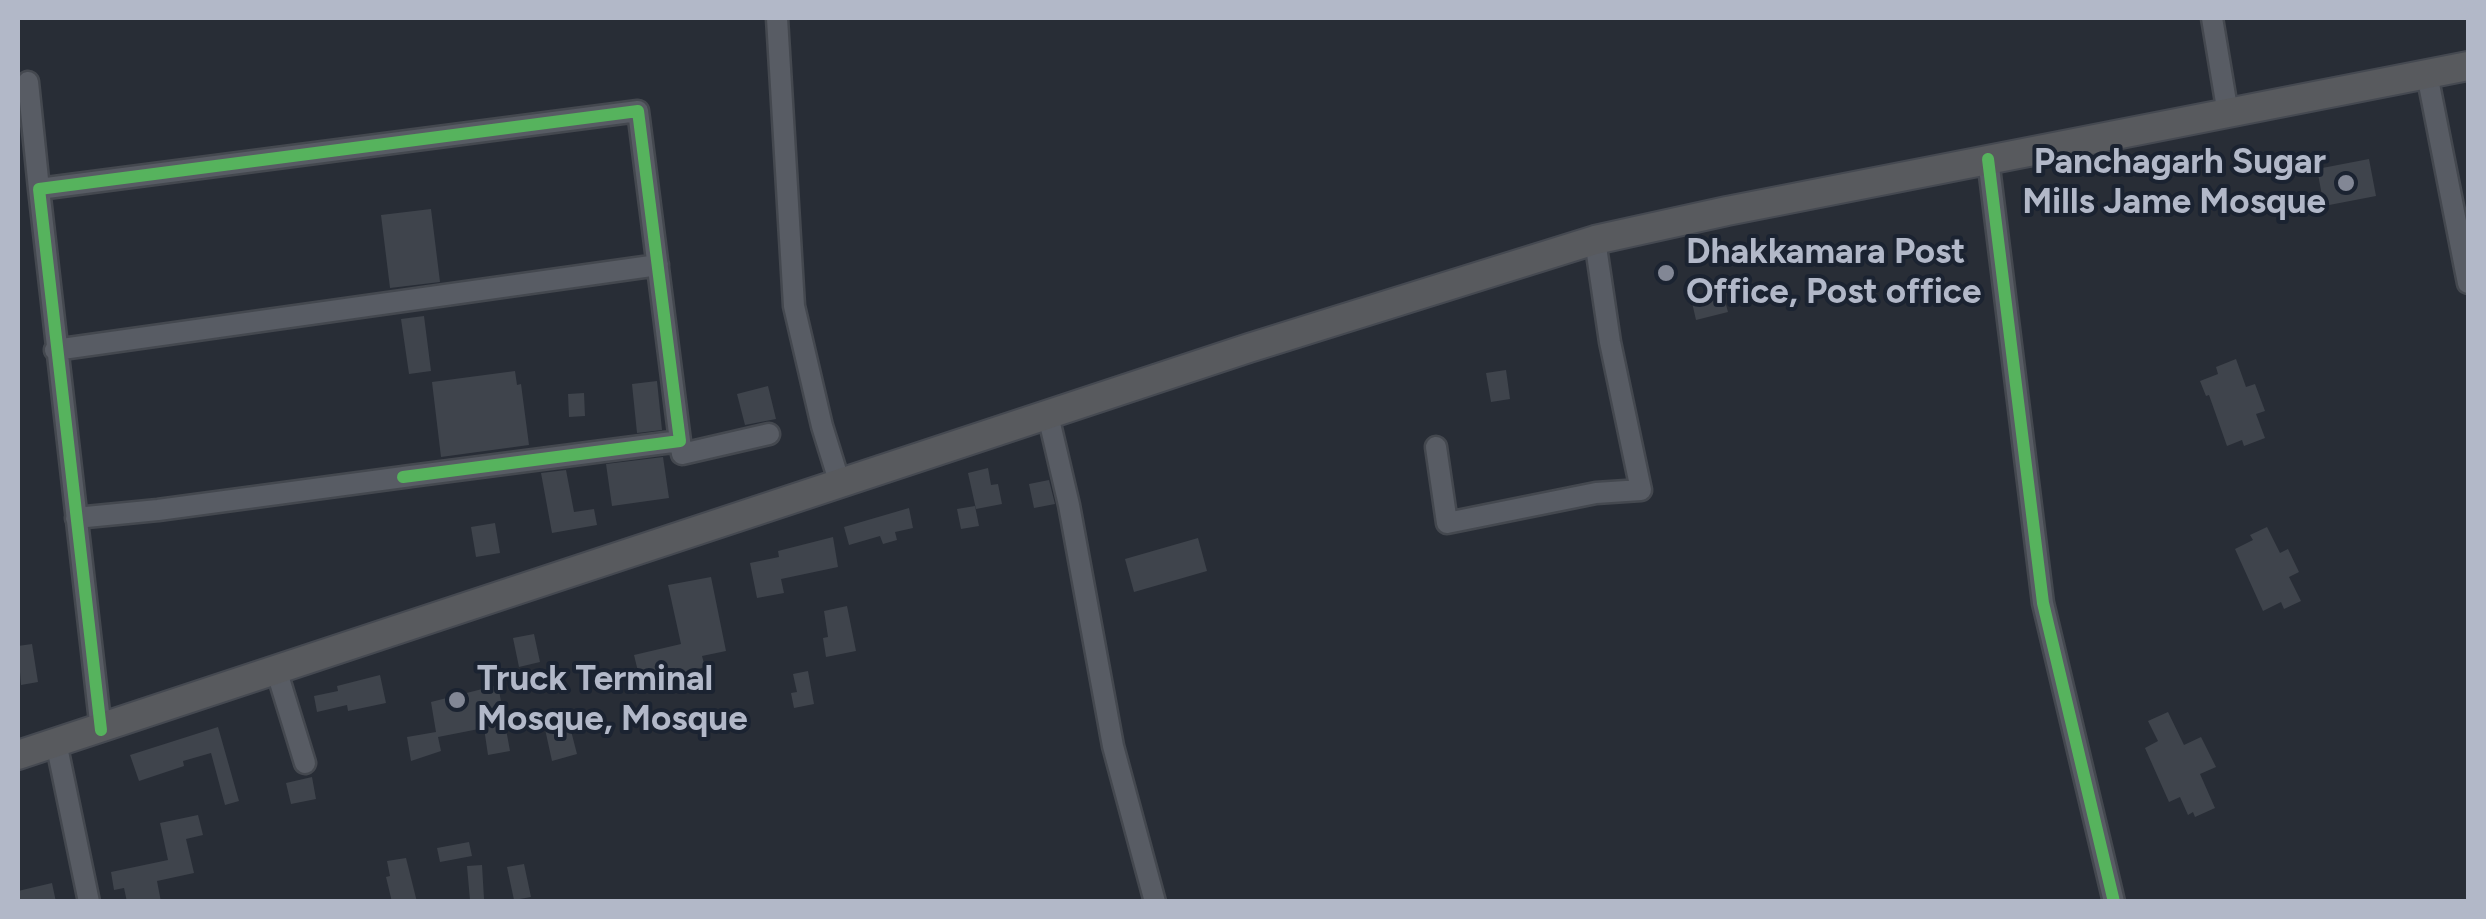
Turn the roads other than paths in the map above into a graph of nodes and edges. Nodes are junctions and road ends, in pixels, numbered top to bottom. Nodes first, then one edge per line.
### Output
1 (777, 18) edge
2 (2212, 18) edge
3 (2468, 66) edge
4 (2428, 74) junction
5 (28, 82) dead end
6 (2228, 114) junction
7 (1988, 159) junction
8 (39, 189) junction
9 (2461, 201) edge
10 (1595, 240) junction
11 (658, 265) junction
12 (2468, 283) edge
13 (55, 350) junction
14 (1048, 414) junction
15 (769, 434) dead end
16 (680, 441) junction
17 (1436, 447) dead end
18 (840, 484) junction
19 (76, 518) junction
20 (276, 670) junction
21 (101, 730) junction
22 (56, 742) junction
23 (18, 755) edge
24 (304, 763) dead end
25 (89, 902) edge
26 (1155, 902) edge
27 (2114, 902) edge

1 - 18 street
2 - 6 street
3 - 4 highway
4 - 6 highway
4 - 9 street
5 - 8 street
6 - 7 highway
7 - 10 highway
7 - 27 street
8 - 11 street
8 - 13 street
9 - 12 street
10 - 14 highway
10 - 17 street
11 - 13 street
11 - 16 street
13 - 19 street
14 - 18 highway
14 - 26 street
15 - 16 street
16 - 19 street
18 - 20 highway
19 - 21 street
20 - 21 highway
20 - 24 street
21 - 22 highway
22 - 23 highway
22 - 25 street

